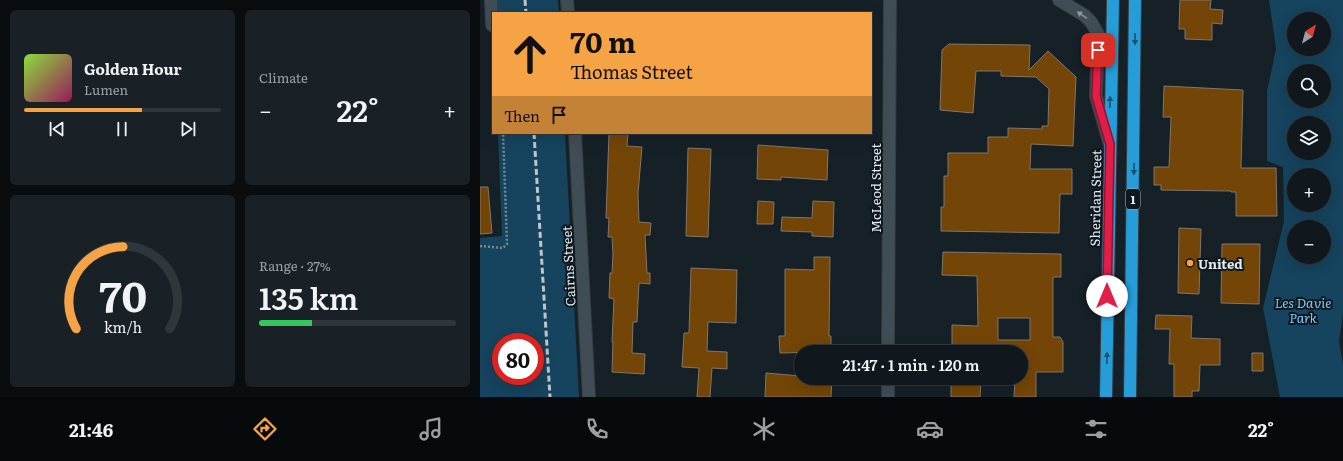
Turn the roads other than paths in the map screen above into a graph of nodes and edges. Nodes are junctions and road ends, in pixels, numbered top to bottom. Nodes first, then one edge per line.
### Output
1 (491, 0) edge
2 (568, 0) edge
3 (890, 0) edge
4 (1059, 0) edge
5 (1112, 0) edge
6 (1135, 0) edge
7 (568, 12) edge
8 (492, 25) edge
9 (575, 134) edge
10 (1110, 144) junction
11 (888, 345) edge
12 (888, 385) edge
13 (589, 397) edge
14 (888, 397) edge
15 (1106, 397) edge
16 (1130, 397) edge

1 - 8 street
2 - 7 street
3 - 11 street, McLeod Street
10 -> 4 street
10 -> 5 highway, Sheridan Street / 1
6 -> 16 highway, 1
9 - 13 street, Cairns Street
15 -> 10 highway, Sheridan Street / 1
12 - 14 street

